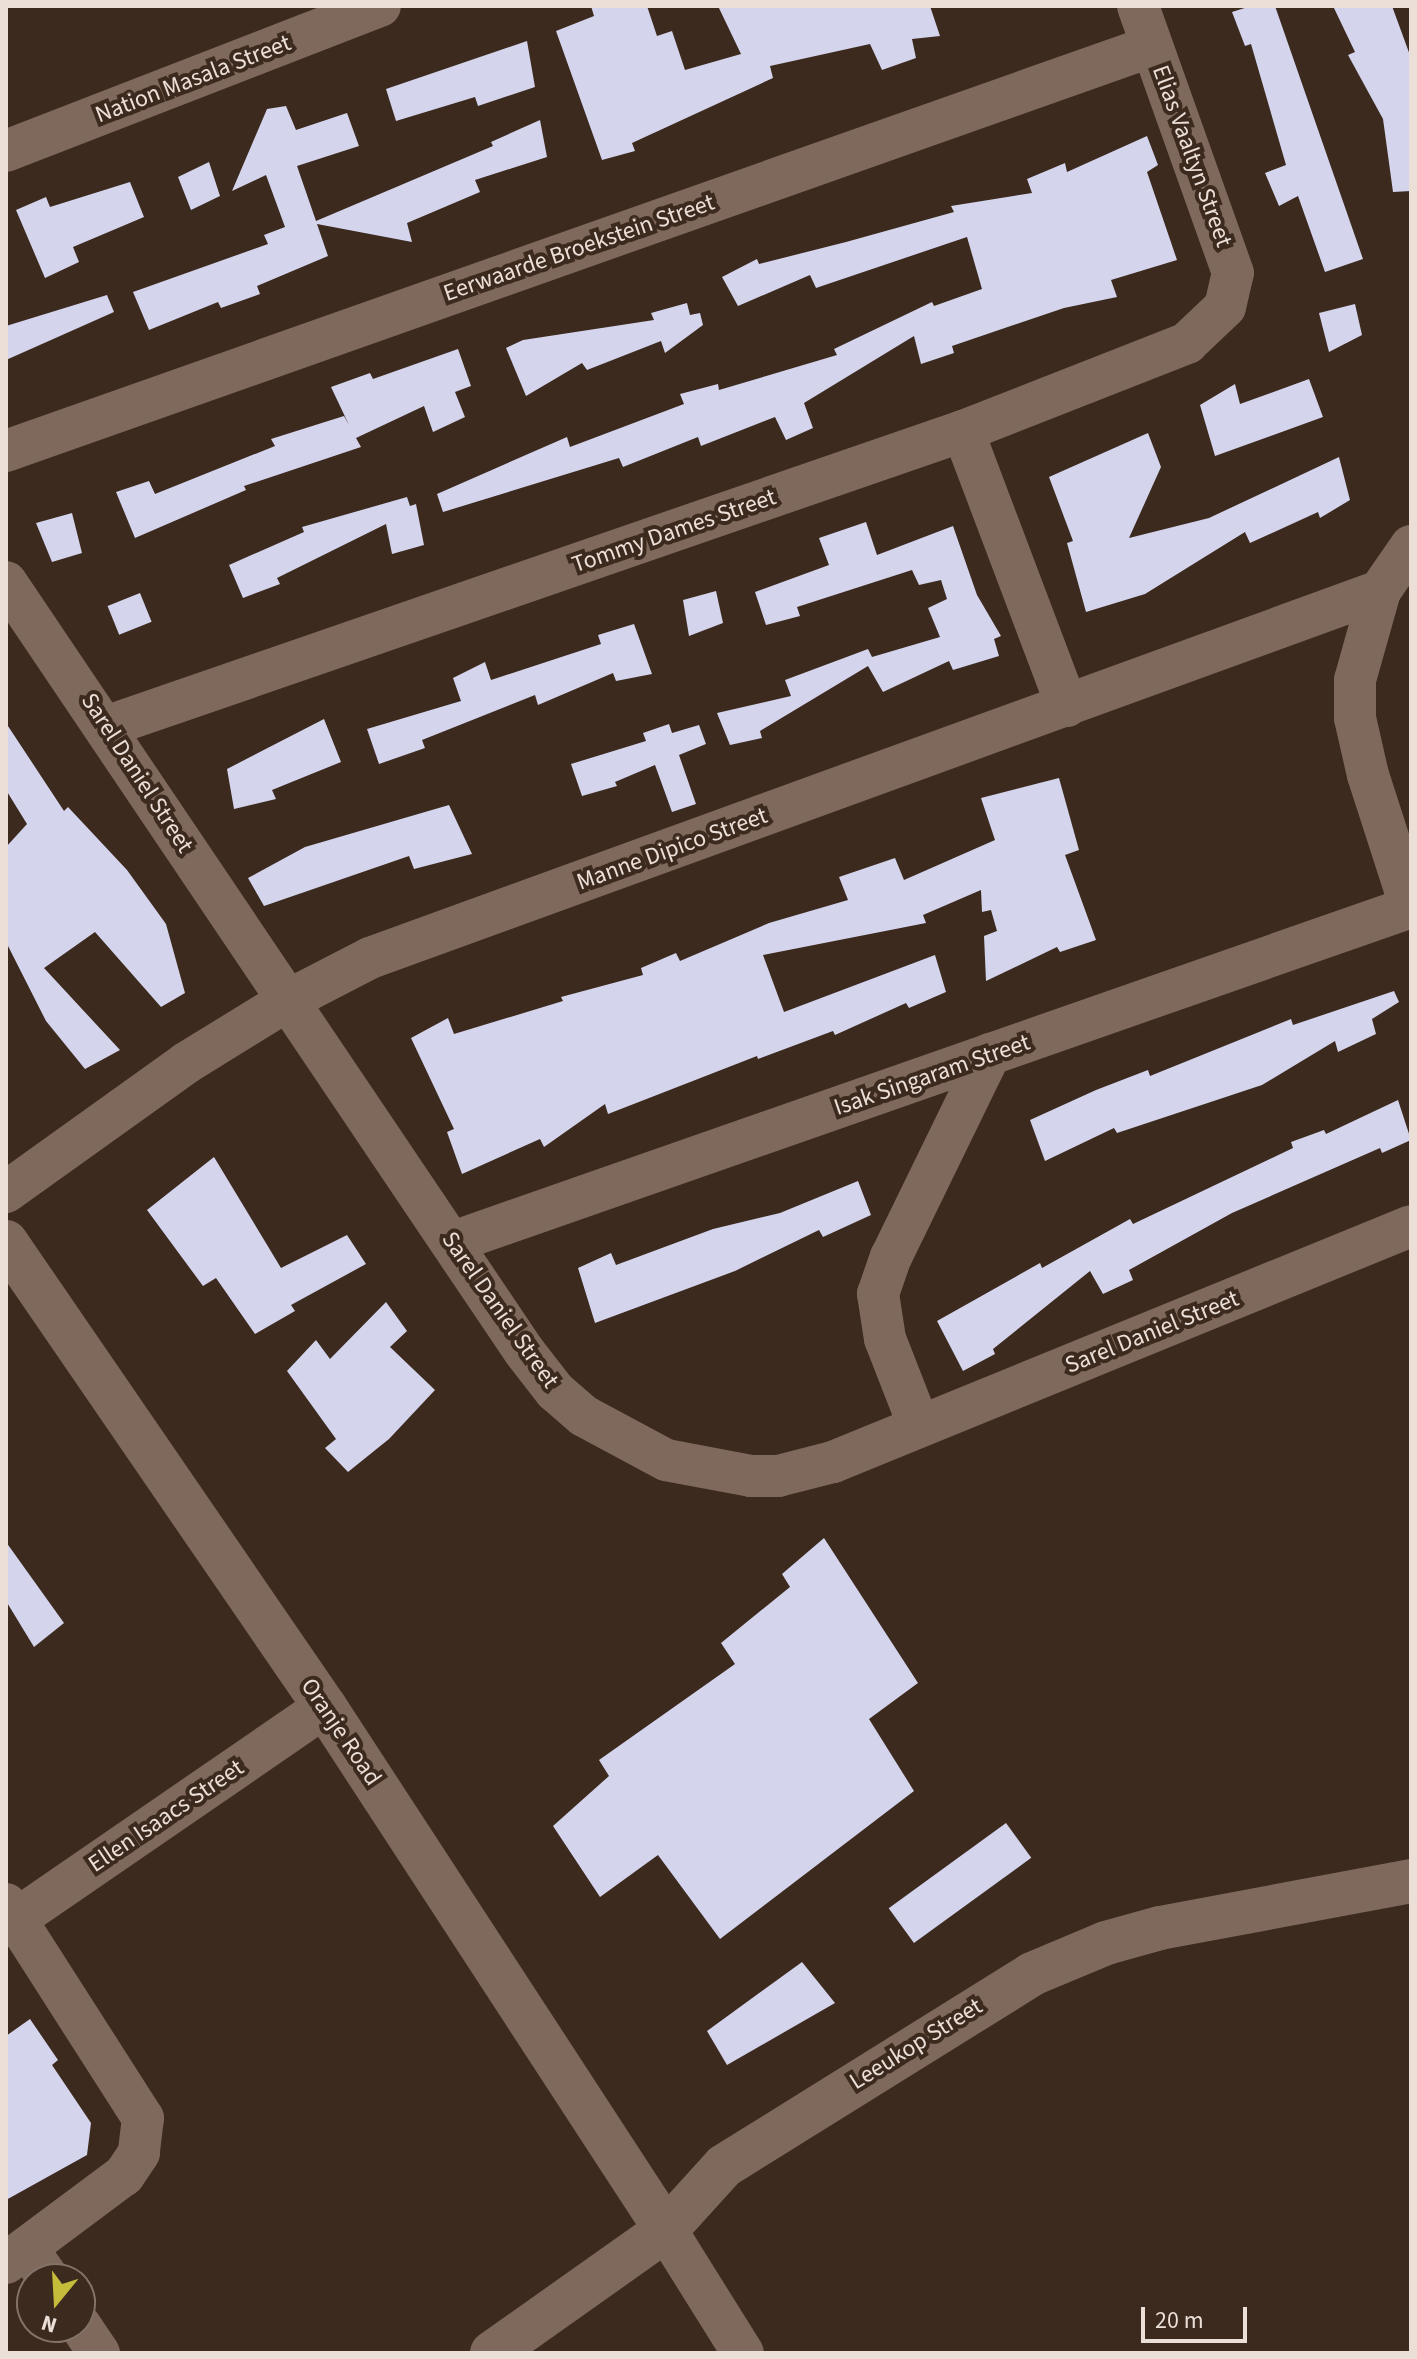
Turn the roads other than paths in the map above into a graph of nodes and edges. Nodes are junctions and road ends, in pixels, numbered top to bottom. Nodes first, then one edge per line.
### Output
1 (364, 6) edge
2 (380, 6) edge
3 (1138, 6) edge
4 (1152, 46) junction
5 (6, 152) edge
6 (1225, 307) joint
7 (963, 431) junction
8 (6, 451) edge
9 (1411, 546) edge
10 (6, 582) edge
11 (1380, 591) junction
12 (1067, 706) junction
13 (108, 726) junction
14 (1411, 907) edge
15 (285, 1002) junction
16 (990, 1054) junction
17 (6, 1192) edge
18 (1411, 1226) edge
19 (6, 1242) edge
20 (453, 1242) junction
21 (919, 1426) junction
22 (325, 1707) junction
23 (1411, 1881) edge
24 (10, 1916) edge
25 (666, 2230) junction
26 (28, 2263) edge
27 (492, 2353) edge
28 (743, 2353) edge

1 - 5 street
2 - 5 street, Nation Masala Street
3 - 4 street, Elias Vaaltyn Street
4 - 6 street, Elias Vaaltyn Street
4 - 8 street, Eerwaarde Broekstein Street
6 - 7 street, Tommy Dames Street
7 - 12 street
7 - 13 street, Tommy Dames Street
9 - 11 street
10 - 13 street, Sarel Daniel Street
11 - 12 street, Manne Dipico Street
11 - 14 street
12 - 15 street, Manne Dipico Street
13 - 15 street, Sarel Daniel Street
14 - 16 street, Isak Singaram Street
15 - 17 street, Manne Dipico Street
15 - 20 street, Sarel Daniel Street
16 - 20 street, Isak Singaram Street
16 - 21 street
18 - 21 street, Sarel Daniel Street
19 - 22 street, Oranje Road
20 - 21 street, Sarel Daniel Street
22 - 24 street, Ellen Isaacs Street
22 - 25 street, Oranje Road
23 - 25 street, Leeukop Street
24 - 26 street
25 - 27 street, Leeukop Street
25 - 28 street

